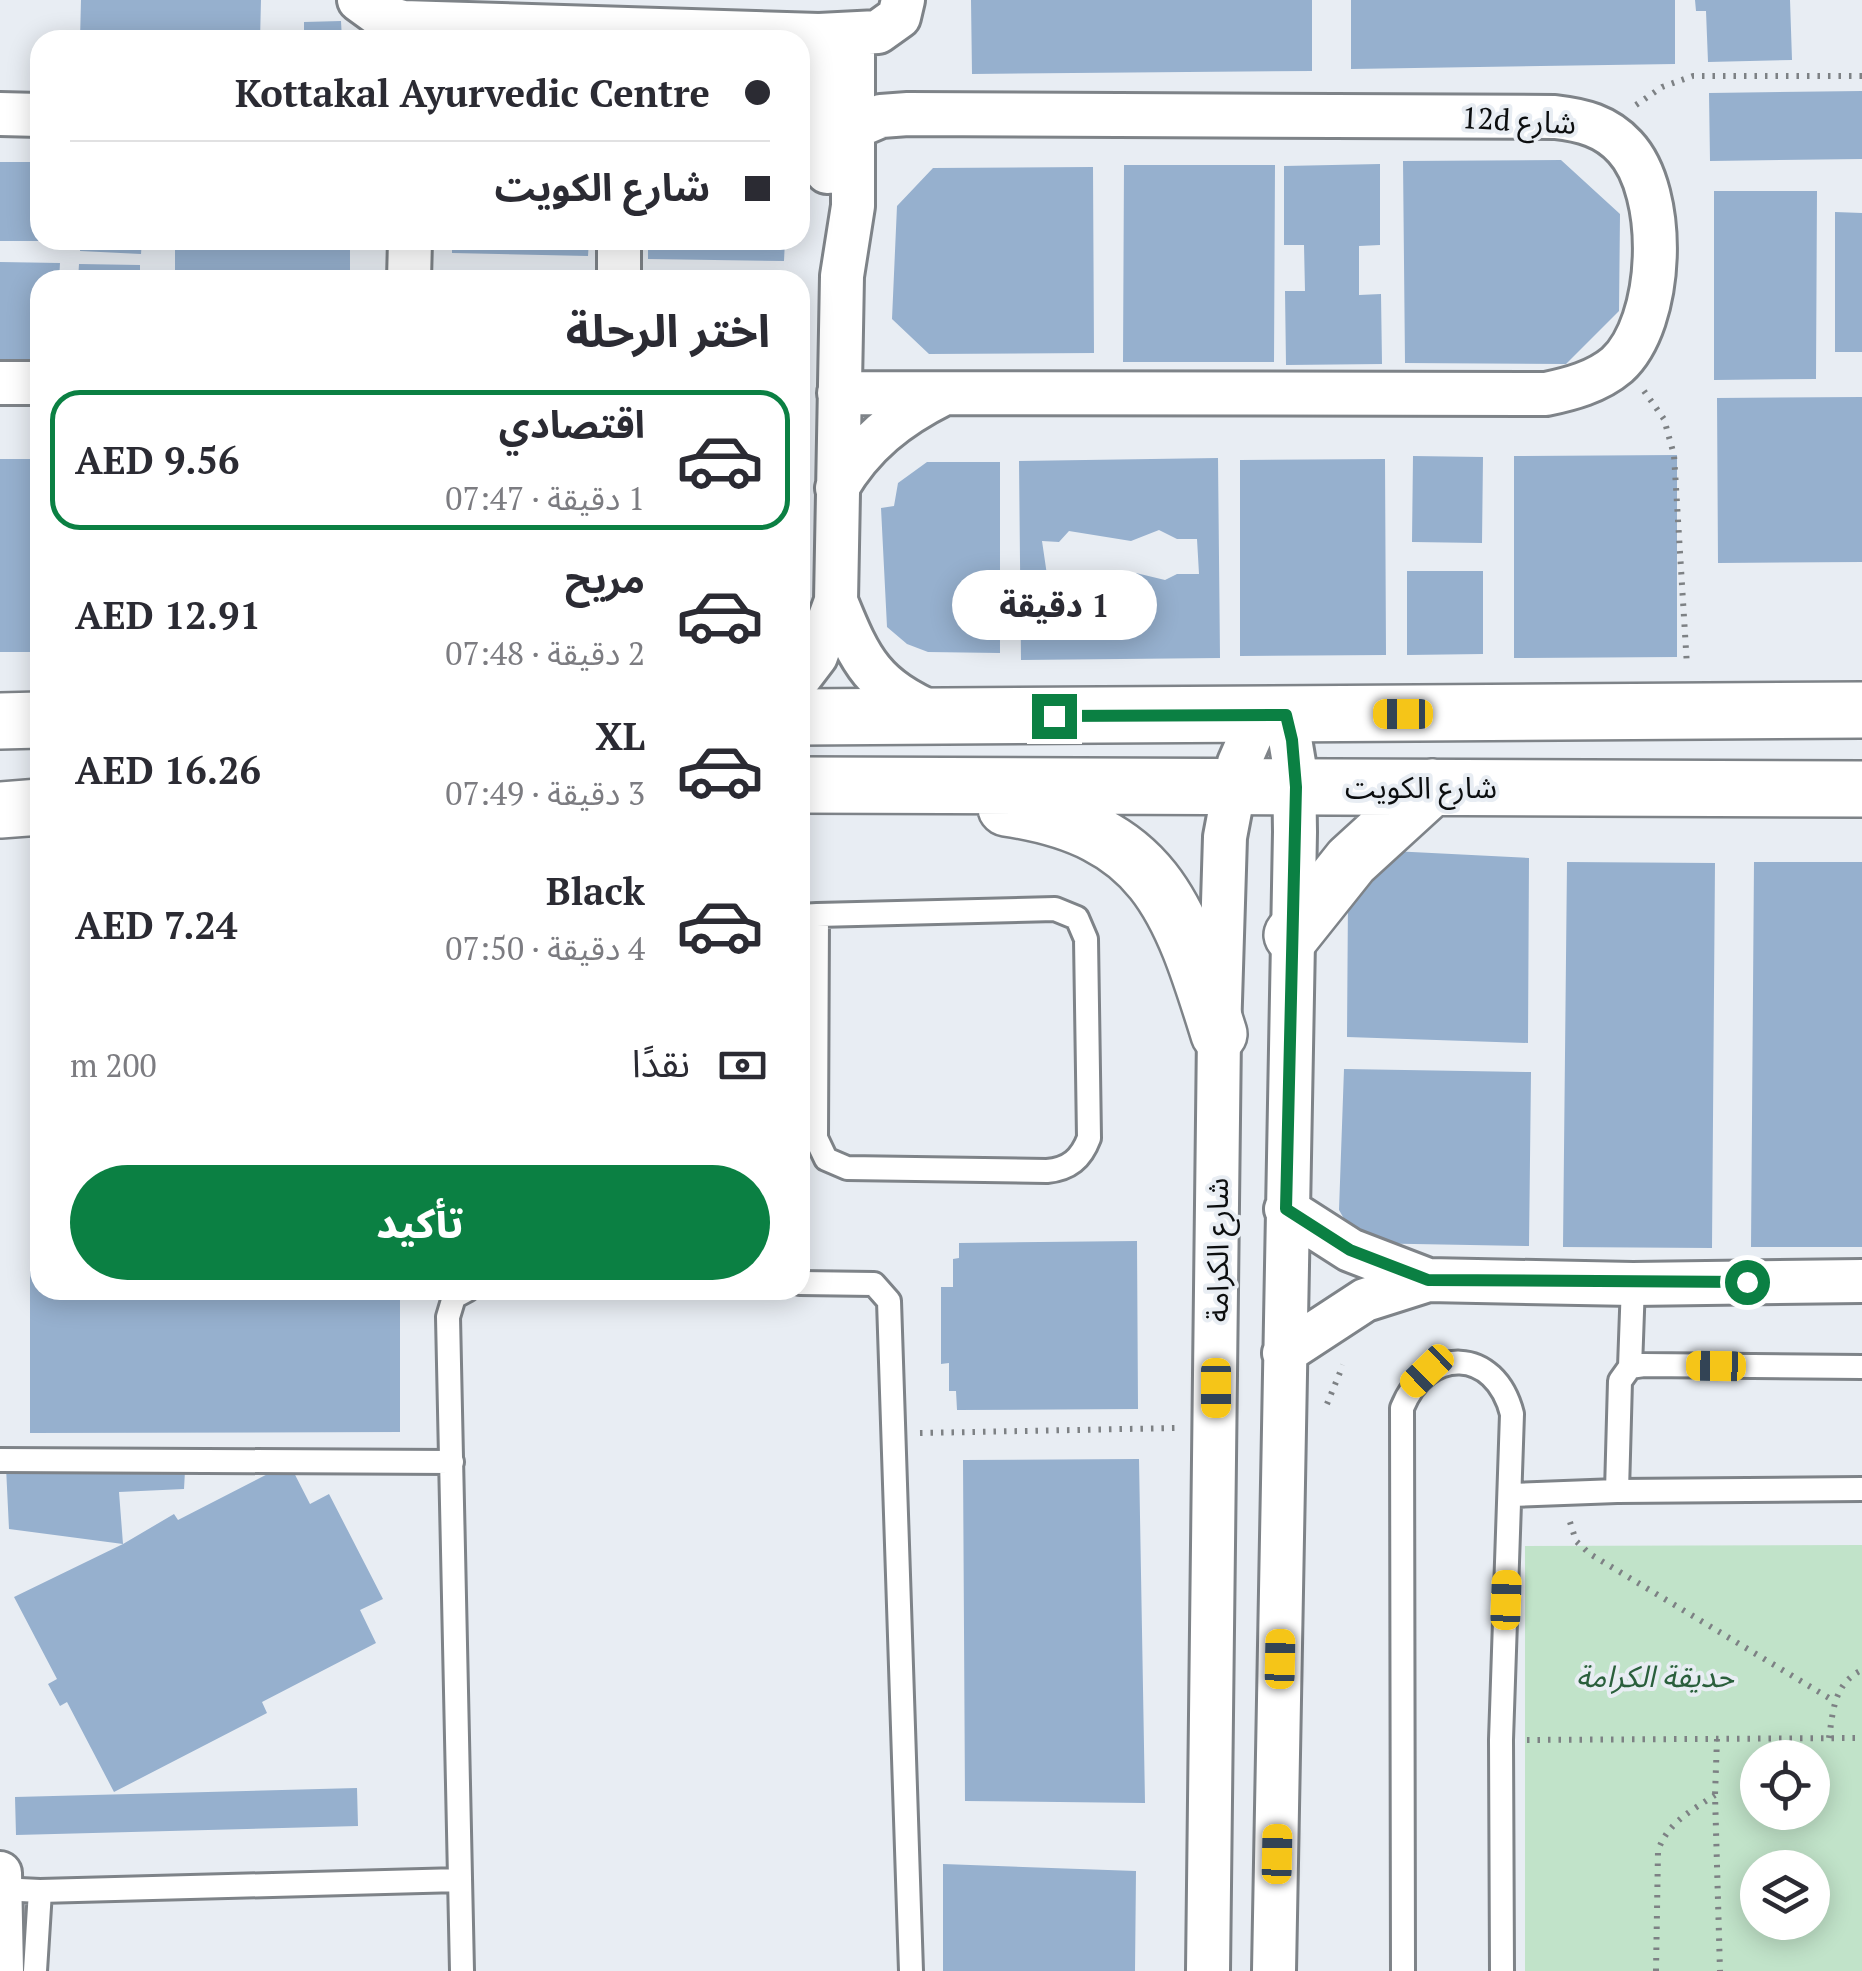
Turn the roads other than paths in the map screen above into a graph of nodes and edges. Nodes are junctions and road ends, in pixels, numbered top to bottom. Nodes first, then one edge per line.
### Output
1 (359, 0) edge
2 (902, 0) edge
3 (539, 30) edge
4 (810, 35) edge
5 (836, 35) junction
6 (0, 114) edge
7 (30, 115) edge
8 (853, 128) junction
9 (842, 276) junction
10 (0, 383) edge
11 (30, 383) edge
12 (840, 393) junction
13 (943, 394) junction
14 (837, 488) junction
15 (836, 600) junction
16 (810, 664) edge
17 (1862, 710) edge
18 (1273, 715) junction
19 (810, 717) edge
20 (942, 717) junction
21 (30, 720) edge
22 (0, 721) edge
23 (912, 783) junction
24 (810, 784) edge
25 (1296, 787) junction
26 (1432, 787) junction
27 (1233, 788) junction
28 (1862, 789) edge
29 (30, 807) edge
30 (0, 810) edge
31 (810, 916) edge
32 (1292, 935) junction
33 (810, 948) edge
34 (1219, 1034) junction
35 (1286, 1209) junction
36 (1428, 1280) junction
37 (1862, 1281) edge
38 (810, 1283) edge
39 (1632, 1284) junction
40 (452, 1300) edge
41 (1284, 1353) junction
42 (1862, 1367) edge
43 (1630, 1368) junction
44 (0, 1460) edge
45 (452, 1462) junction
46 (1862, 1489) edge
47 (1617, 1491) junction
48 (1510, 1495) junction
49 (0, 1873) edge
50 (460, 1880) junction
51 (20, 1890) edge
52 (2, 1971) edge
53 (35, 1971) edge
54 (462, 1971) edge
55 (911, 1971) edge
56 (1208, 1971) edge
57 (1274, 1971) edge
58 (1403, 1971) edge
59 (1502, 1971) edge

1 - 3 street
2 - 5 street
4 - 5 street
5 - 8 street
5 - 9 street
6 - 7 street
8 - 9 street
8 - 13 street, 12d شارع
9 - 12 street
10 - 11 street
12 - 13 street, 12d شارع
12 - 14 street
13 - 14 street, 12d شارع
14 - 15 street
15 - 16 street
15 - 20 street
17 - 18 main road
18 - 20 main road
18 - 25 street
18 - 27 street, شارع الكرامة
19 - 20 main road
21 - 22 main road
23 - 24 main road, شارع الكويت
23 - 27 main road, شارع الكويت
23 - 34 main road
25 - 26 main road, شارع الكويت
25 - 27 main road, شارع الكويت
25 - 32 street
26 - 28 main road, شارع الكويت
26 - 32 main road
27 - 34 street, شارع الكرامة
29 - 30 main road
31 - 33 lane
32 - 35 street
34 - 56 street, شارع الكرامة
35 - 36 street
35 - 41 street
36 - 39 street
36 - 41 street
37 - 39 street
38 - 55 lane
39 - 43 lane
40 - 45 lane
41 - 57 street
42 - 43 lane
43 - 47 lane
44 - 45 lane
45 - 50 lane
46 - 47 lane
47 - 48 lane
48 - 58 lane
48 - 59 lane
49 - 51 street
50 - 51 lane
50 - 54 lane
51 - 52 street
51 - 53 lane

